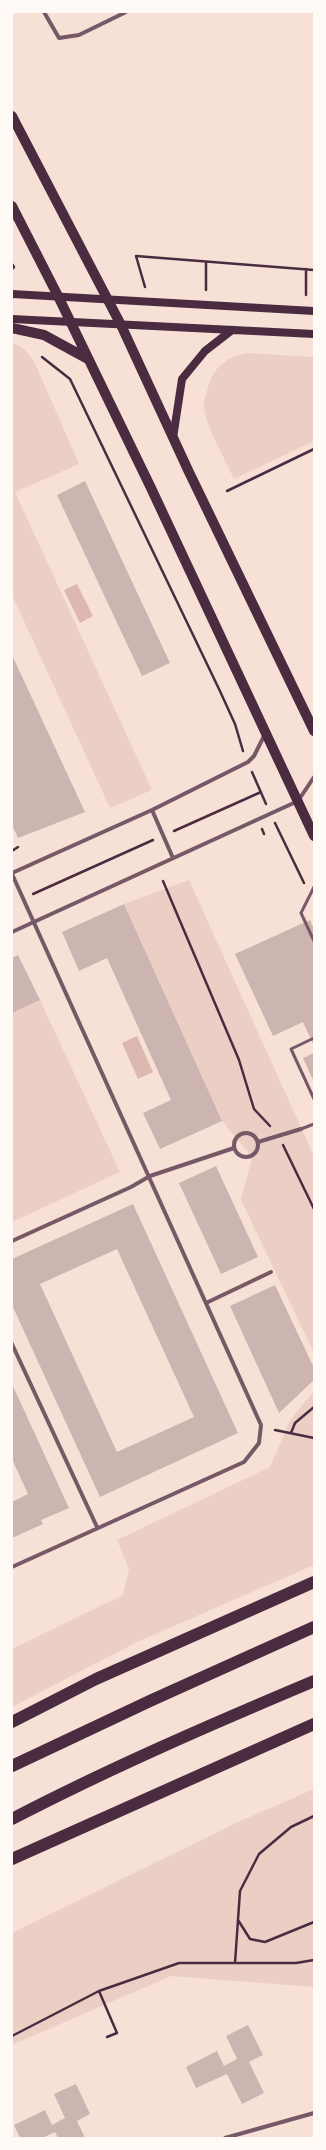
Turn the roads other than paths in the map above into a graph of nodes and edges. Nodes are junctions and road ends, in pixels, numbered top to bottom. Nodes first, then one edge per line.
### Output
1 (44, 12) edge
2 (126, 12) edge
3 (12, 116) edge
4 (12, 206) edge
5 (12, 294) edge
6 (58, 296) junction
7 (107, 299) junction
8 (314, 311) edge
9 (12, 319) edge
10 (71, 322) junction
11 (121, 325) junction
12 (12, 328) edge
13 (232, 330) junction
14 (314, 334) edge
15 (88, 359) junction
16 (173, 438) junction
17 (314, 731) edge
18 (266, 732) junction
19 (314, 777) edge
20 (298, 801) junction
21 (152, 810) junction
22 (314, 836) edge
23 (173, 858) junction
24 (12, 874) edge
25 (314, 887) edge
26 (34, 922) junction
27 (12, 932) edge
28 (314, 941) edge
29 (314, 1038) edge
30 (314, 1099) edge
31 (314, 1124) edge
32 (301, 1129) joint
33 (258, 1142) junction
34 (234, 1148) junction
35 (150, 1176) junction
36 (12, 1241) edge
37 (271, 1272) dead end
38 (206, 1303) junction
39 (12, 1344) edge
40 (97, 1527) junction
41 (12, 1566) edge
42 (314, 1582) edge
43 (314, 1627) edge
44 (314, 1681) edge
45 (12, 1722) edge
46 (314, 1724) edge
47 (12, 1766) edge
48 (12, 1820) edge
49 (12, 1859) edge
50 (314, 2113) edge
51 (225, 2138) edge

1 - 2 street
3 - 7 main road
4 - 6 main road
5 - 6 main road
6 - 7 main road
6 - 10 main road
7 - 8 main road
7 - 11 main road
9 - 10 main road
10 - 11 main road
10 - 15 main road
11 - 13 main road
11 - 16 main road
12 - 15 main road
13 - 14 main road
13 - 16 main road
15 - 18 main road
16 - 17 main road
18 - 20 main road
18 - 21 street
19 - 20 street
20 - 22 main road
20 - 23 street
21 - 23 street
21 - 24 street
23 - 26 street
24 - 26 street
25 - 28 lane
26 - 27 street
26 - 35 street
29 - 30 lane
31 - 32 lane
32 - 33 street
33 - 34 street
33 - 34 street
34 - 35 street
35 - 36 street
35 - 38 street
37 - 38 street
38 - 40 street
39 - 40 street
40 - 41 street
42 - 45 highway
43 - 47 highway
44 - 48 highway
46 - 49 highway
50 - 51 street

